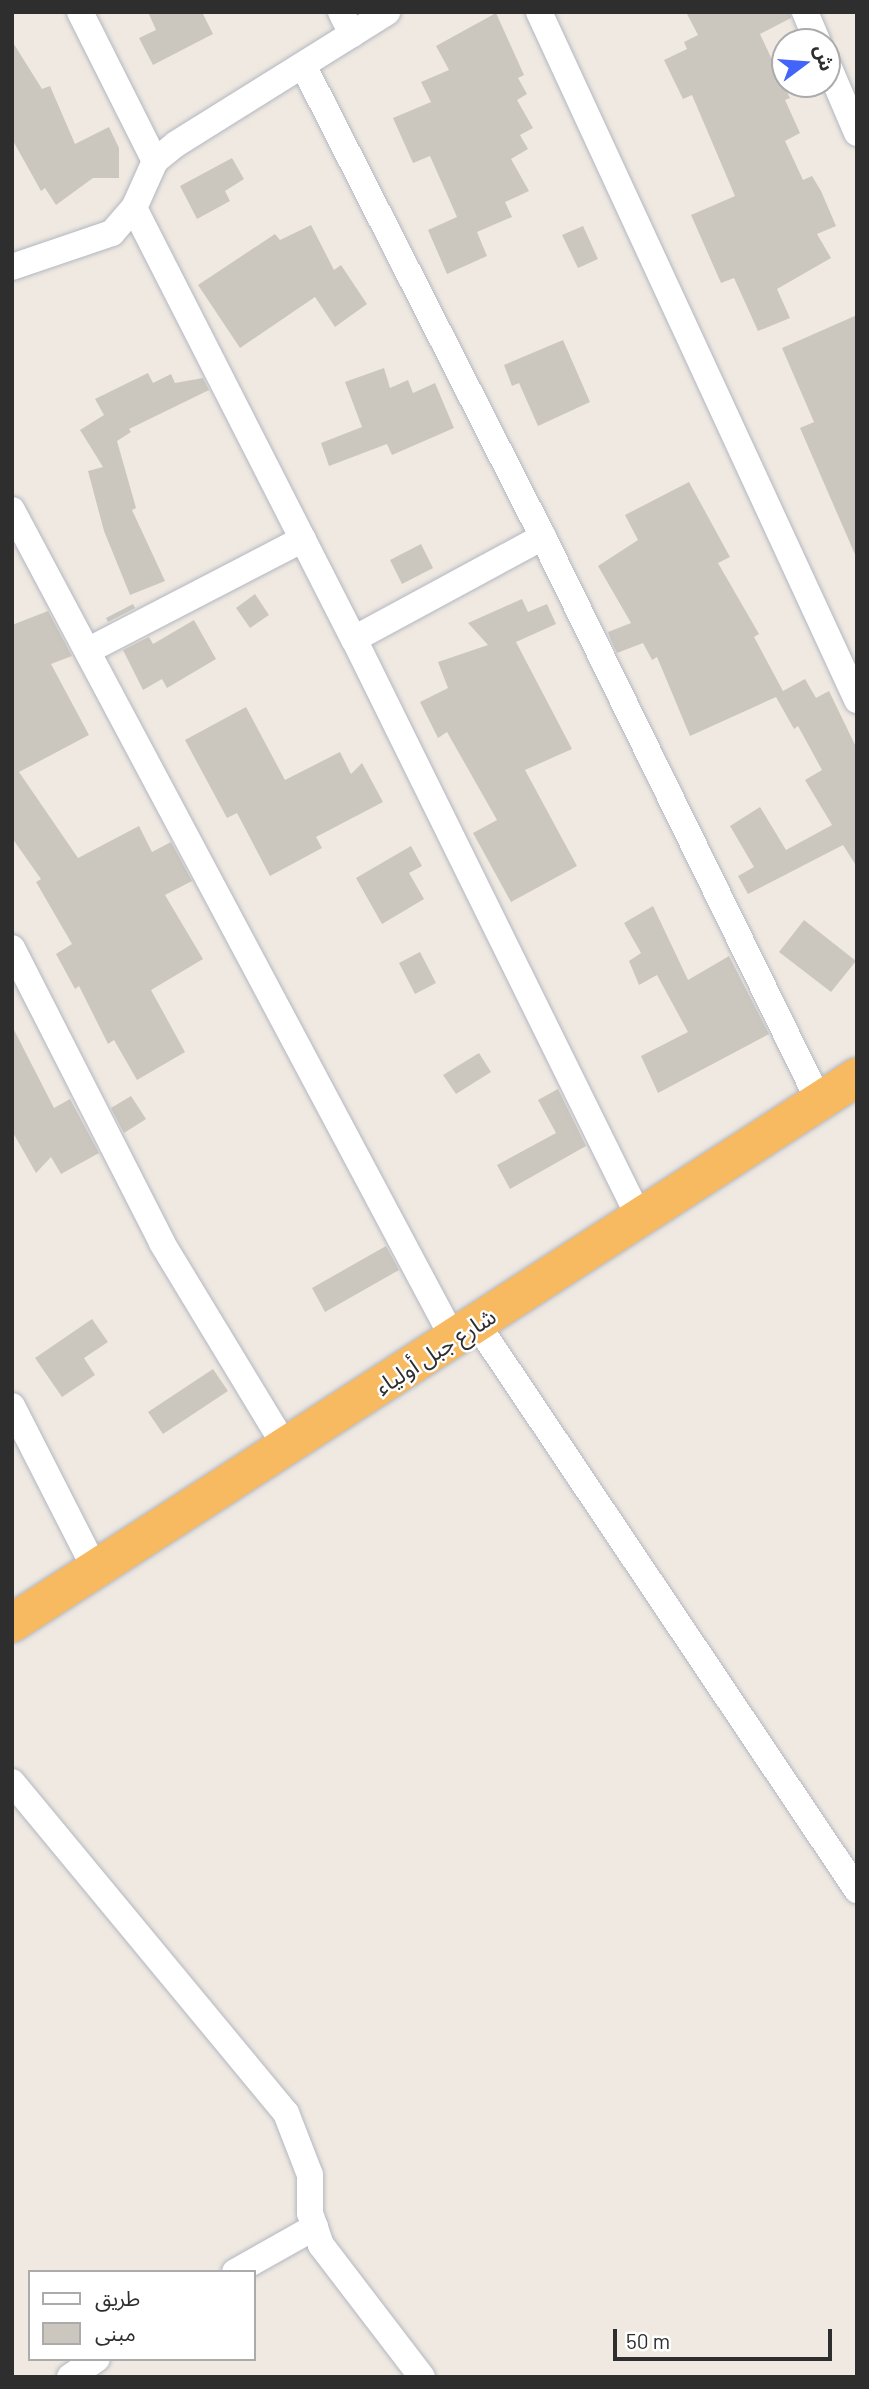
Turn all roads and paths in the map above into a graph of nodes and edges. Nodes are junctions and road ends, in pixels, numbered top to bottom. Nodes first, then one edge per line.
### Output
1 (80, 12) edge
2 (387, 12) edge
3 (538, 12) edge
4 (346, 24) edge
5 (304, 67) junction
6 (841, 95) edge
7 (857, 132) edge
8 (155, 161) junction
9 (134, 208) junction
10 (12, 267) edge
11 (12, 510) edge
12 (543, 537) junction
13 (303, 538) junction
14 (354, 639) junction
15 (89, 650) junction
16 (857, 700) edge
17 (12, 948) edge
18 (856, 1078) edge
19 (819, 1101) junction
20 (640, 1219) junction
21 (465, 1332) junction
22 (12, 1406) edge
23 (285, 1446) junction
24 (94, 1569) junction
25 (12, 1623) edge
26 (12, 1782) edge
27 (857, 1890) edge
28 (315, 2227) junction
29 (239, 2270) edge
30 (94, 2361) edge
31 (71, 2377) edge
32 (422, 2377) edge

1 - 8 street
2 - 4 street
3 - 16 street
4 - 5 street
5 - 8 street
5 - 12 street
6 - 7 street
8 - 9 street
9 - 10 street
9 - 13 street
11 - 15 street
12 - 14 street
12 - 19 street
13 - 14 street
13 - 15 street
14 - 20 street
15 - 21 street
17 - 23 street
18 - 19 highway, شارع جبل أولياء
19 - 20 highway, شارع جبل أولياء
20 - 21 highway, شارع جبل أولياء
21 - 23 highway, شارع جبل أولياء
21 - 27 street
22 - 24 street
23 - 24 highway, شارع جبل أولياء
24 - 25 highway, شارع جبل أولياء
26 - 28 street
28 - 29 street
28 - 32 street
30 - 31 street

